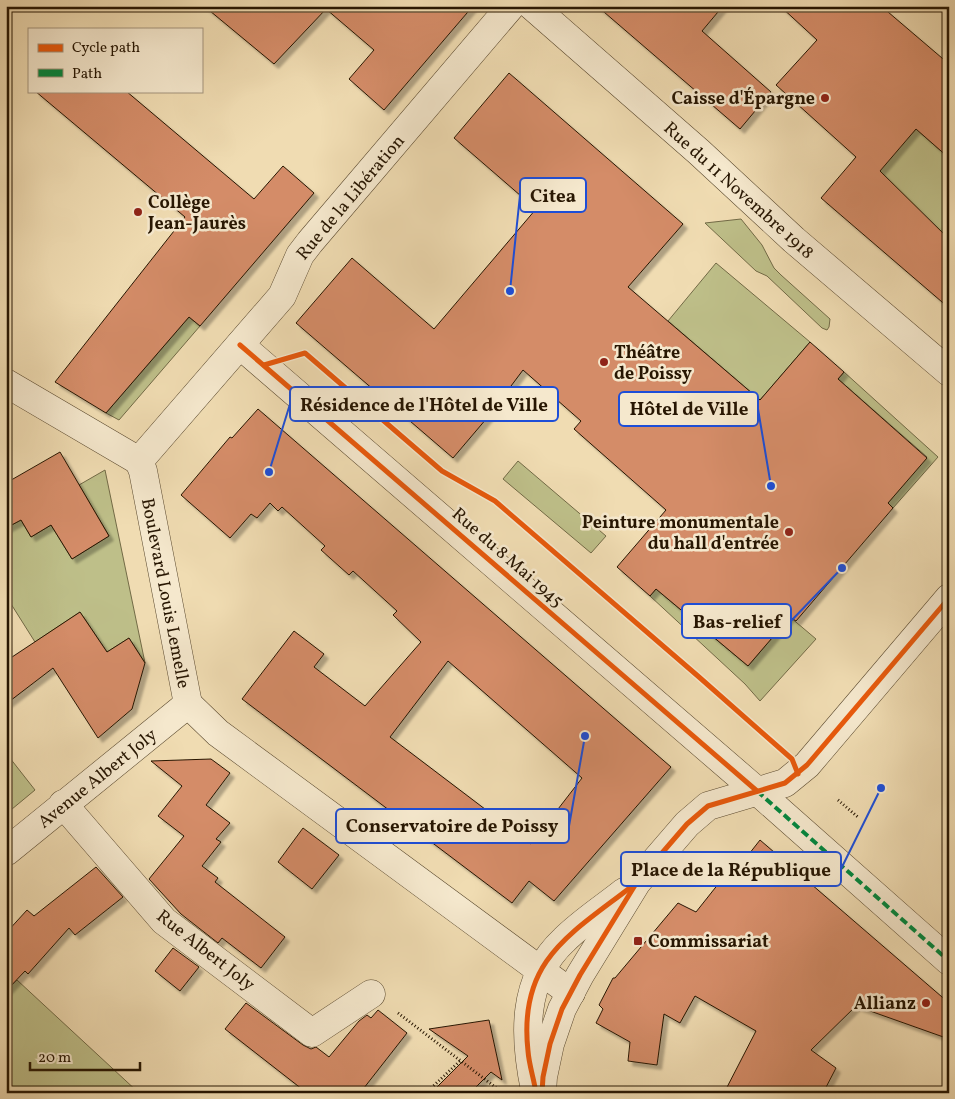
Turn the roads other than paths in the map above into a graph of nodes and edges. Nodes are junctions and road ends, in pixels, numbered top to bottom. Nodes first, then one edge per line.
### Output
1 (511, 6) edge
2 (532, 6) edge
3 (240, 345) junction
4 (949, 372) edge
5 (6, 383) edge
6 (139, 461) junction
7 (949, 598) edge
8 (188, 704) junction
9 (756, 791) junction
10 (63, 804) junction
11 (6, 852) edge
12 (636, 882) junction
13 (949, 961) edge
14 (540, 970) junction
15 (571, 992) junction
16 (371, 994) road end
17 (536, 1093) edge
18 (542, 1093) edge

1 - 3 street, Rue de la Libération
2 - 4 street, Rue du 11 Novembre 1918
3 - 6 street, Rue de la Libération
3 - 9 street, Rue du 8 Mai 1945
5 - 6 street
6 - 8 street, Boulevard Louis Lemelle
7 - 9 street
8 - 10 street, Avenue Albert Joly
8 - 14 street, Boulevard Louis Lemelle
9 - 12 street
9 - 13 street, Rue du 8 Mai 1945
10 - 11 street, Avenue Albert Joly
10 - 16 street, Rue Albert Joly
12 - 14 street
12 - 15 street
14 - 15 street, Boulevard Louis Lemelle
14 - 17 street
15 - 18 street

